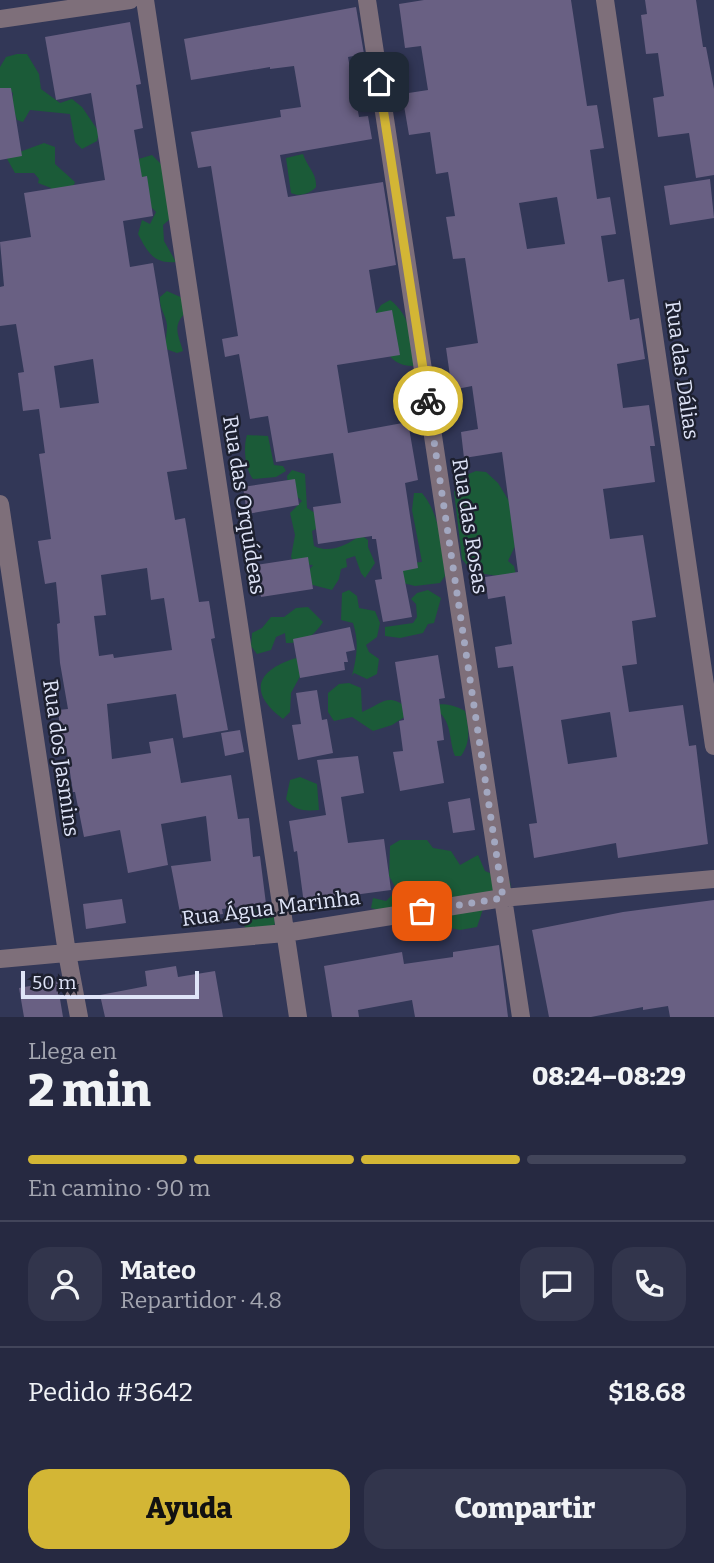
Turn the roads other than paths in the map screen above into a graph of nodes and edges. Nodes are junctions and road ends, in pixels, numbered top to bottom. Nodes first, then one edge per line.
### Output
1 (130, 0) edge
2 (145, 0) edge
3 (367, 0) edge
4 (605, 0) edge
5 (0, 19) edge
6 (0, 504) edge
7 (714, 746) edge
8 (714, 879) edge
9 (503, 898) junction
10 (285, 933) junction
11 (67, 953) junction
12 (0, 959) edge
13 (79, 1017) edge
14 (298, 1017) edge
15 (521, 1017) edge

1 - 5 street
2 - 10 street, Rua das Orquídeas
3 - 9 street, Rua das Rosas
4 - 7 street, Rua das Dálias
6 - 11 street, Rua dos Jasmins
8 - 9 street, Rua Água Marinha
9 - 10 street, Rua Água Marinha
9 - 15 street, Rua das Rosas
10 - 11 street, Rua Água Marinha
10 - 14 street, Rua das Orquídeas
11 - 12 street, Rua Água Marinha
11 - 13 street, Rua dos Jasmins

